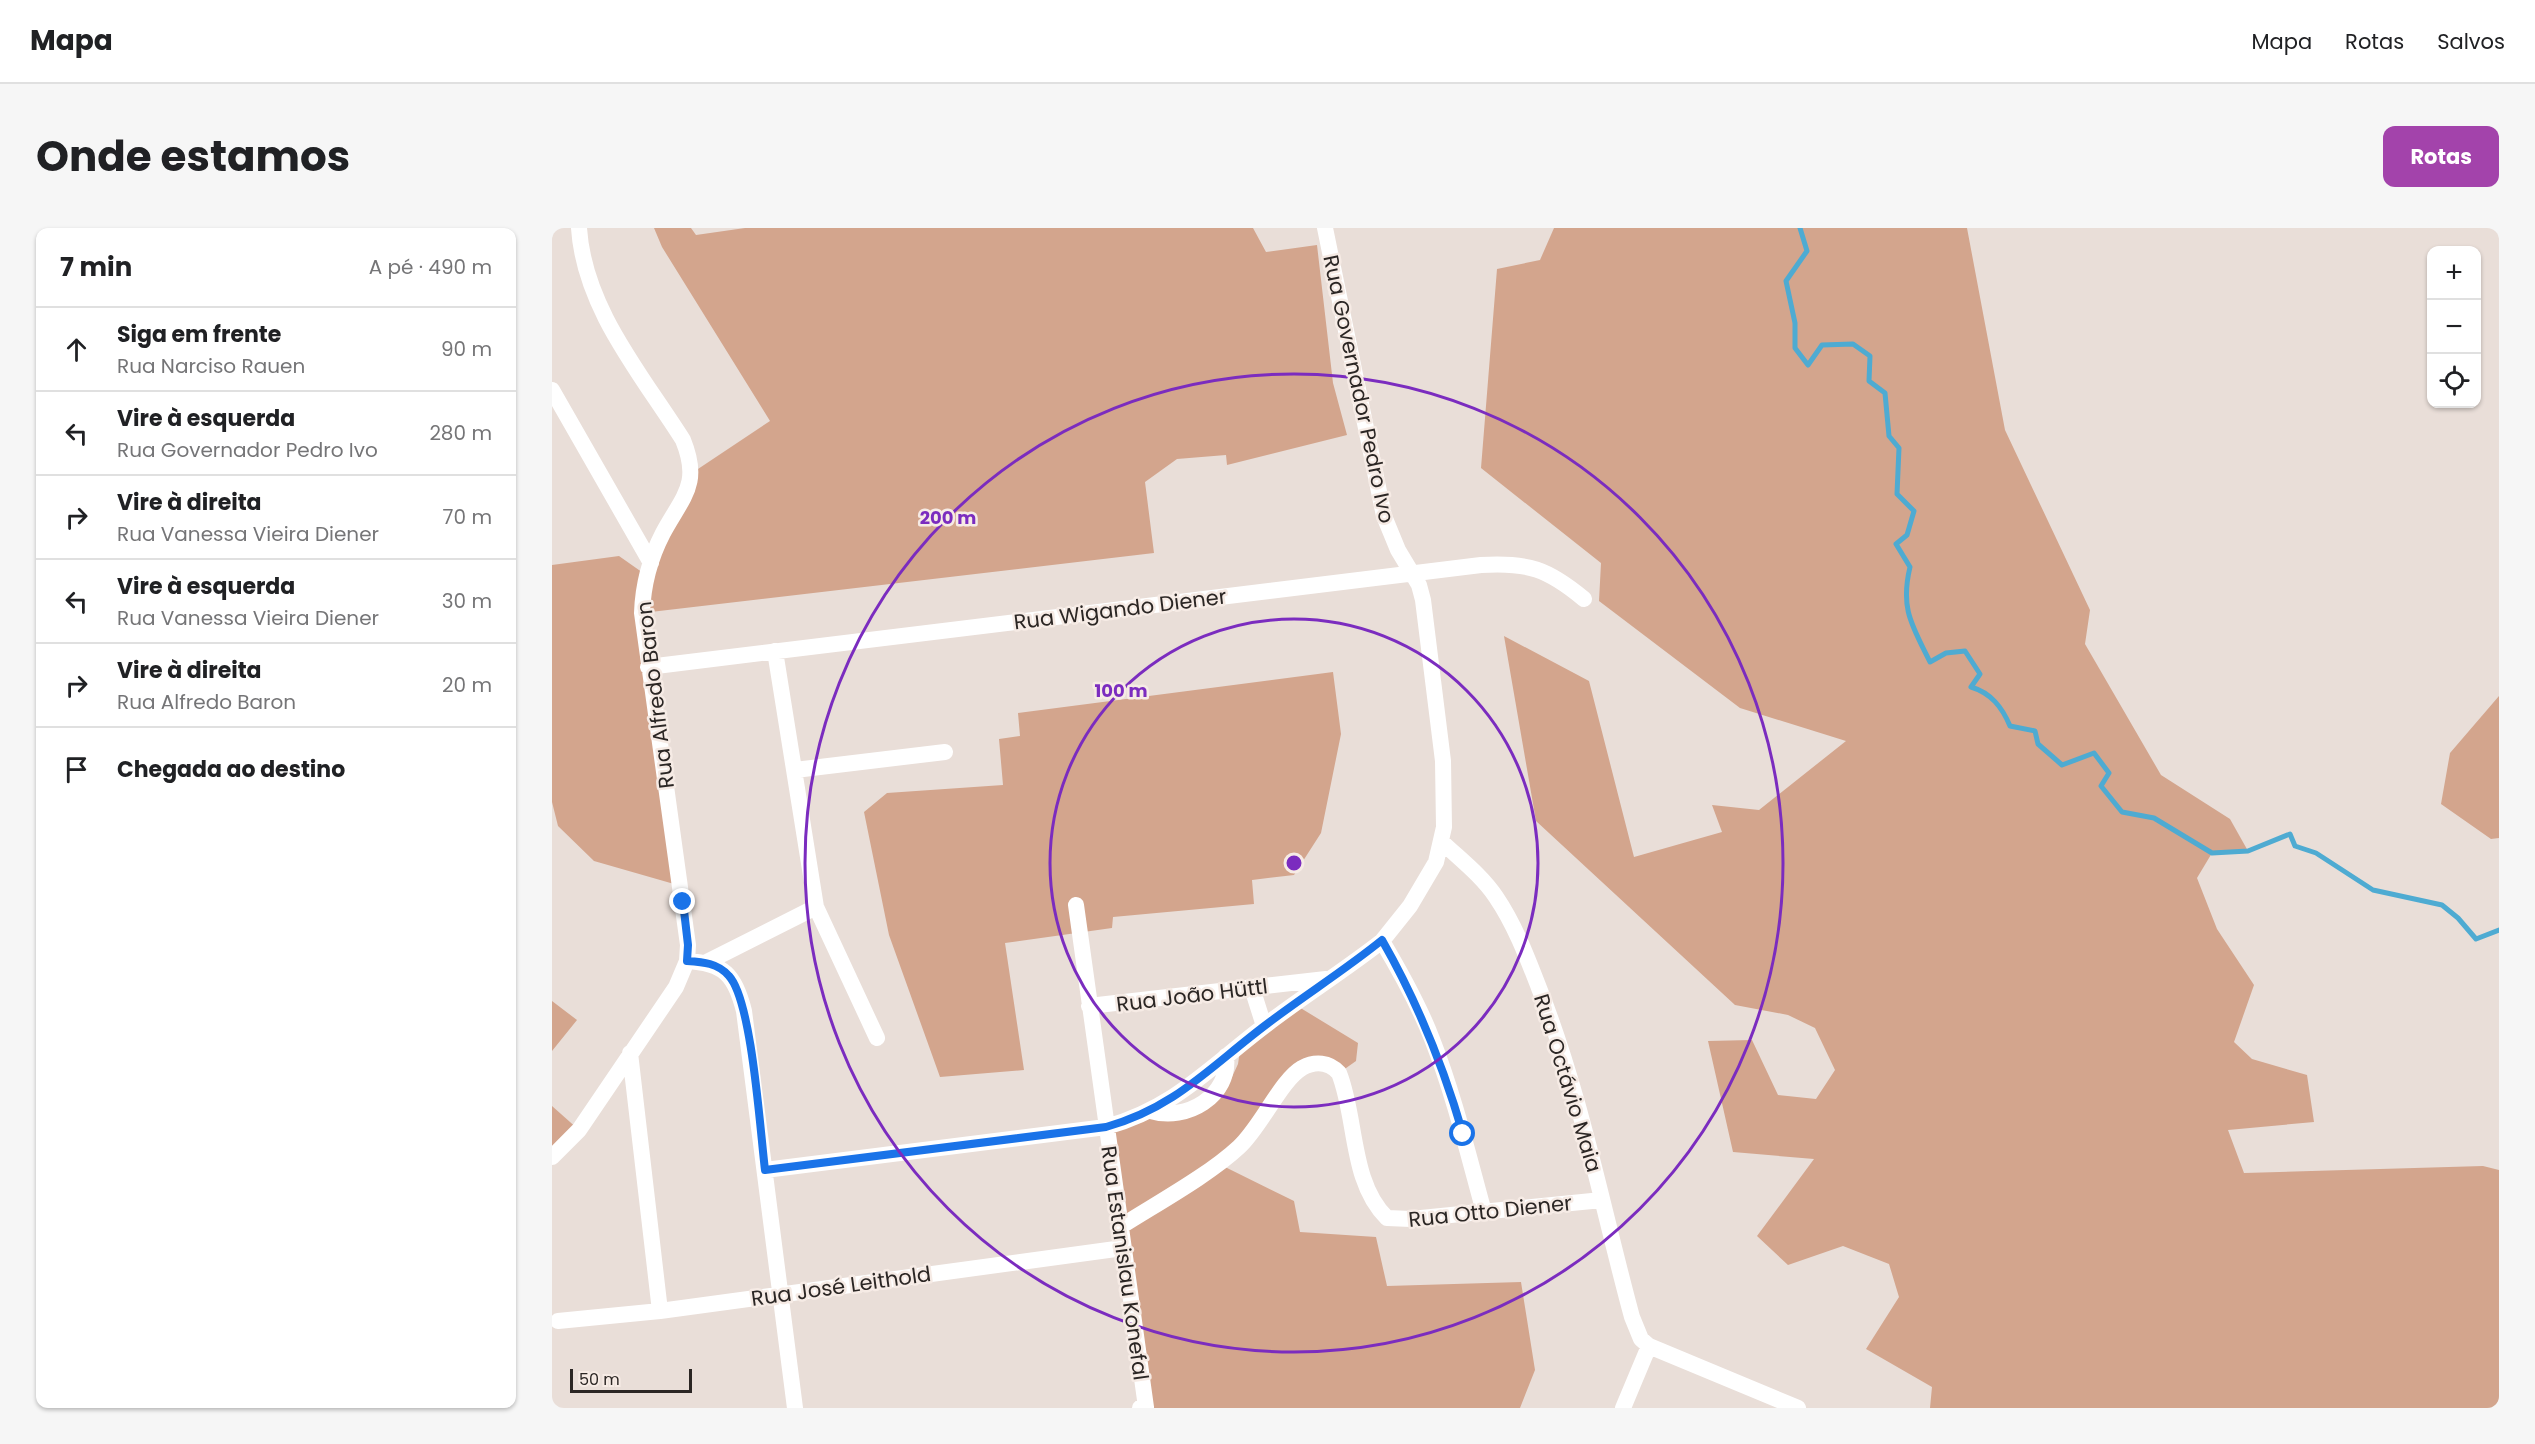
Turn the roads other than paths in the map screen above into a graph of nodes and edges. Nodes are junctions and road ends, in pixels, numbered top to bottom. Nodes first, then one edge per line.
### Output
1 (579, 228) edge
2 (1325, 228) edge
3 (552, 390) edge
4 (651, 563) junction
5 (1412, 574) junction
6 (1584, 599) dead end
7 (775, 651) junction
8 (648, 667) junction
9 (945, 752) dead end
10 (795, 770) junction
11 (1442, 842) junction
12 (1076, 905) dead end
13 (816, 907) junction
14 (1382, 940) junction
15 (687, 961) junction
16 (707, 962) junction
17 (1330, 979) junction
18 (1252, 988) junction
19 (1089, 1006) junction
20 (1264, 1026) junction
21 (877, 1038) dead end
22 (630, 1053) junction
23 (1106, 1127) junction
24 (552, 1157) edge
25 (765, 1170) junction
26 (1602, 1200) junction
27 (1484, 1212) junction
28 (1120, 1227) junction
29 (1123, 1248) junction
30 (780, 1294) junction
31 (660, 1311) junction
32 (558, 1322) dead end
33 (1649, 1346) junction
34 (1146, 1407) edge
35 (795, 1408) edge
36 (1140, 1408) edge
37 (1623, 1408) edge
38 (1798, 1408) edge

1 - 4 street, Rua Alfredo Baron
2 - 5 street, Rua Governador Pedro Ivo
3 - 4 street
4 - 8 street, Rua Alfredo Baron
5 - 6 street, Rua Wigando Diener
5 - 7 street, Rua Wigando Diener
5 - 11 street, Rua Governador Pedro Ivo
7 - 8 street, Rua Wigando Diener
7 - 10 street
8 - 15 street, Rua Alfredo Baron
9 - 10 street
10 - 13 street
11 - 14 street, Rua Governador Pedro Ivo
11 - 26 street, Rua Octávio Maia
12 - 19 street, Rua Estanislau Konefal
13 - 16 street
13 - 21 street
14 - 17 street, Rua Governador Pedro Ivo
14 - 27 street
15 - 16 street
15 - 22 street, Rua Alfredo Baron
16 - 25 street
17 - 18 street, Rua João Hüttl
17 - 20 street, Rua Governador Pedro Ivo
18 - 19 street, Rua João Hüttl
18 - 20 street
19 - 23 street, Rua Estanislau Konefal
20 - 23 street, Rua Governador Pedro Ivo
22 - 24 street, Rua Alfredo Baron
22 - 31 street
23 - 25 street, Rua Governador Pedro Ivo
23 - 28 street, Rua Estanislau Konefal
25 - 30 street
26 - 27 street, Rua Otto Diener
26 - 33 street, Rua Octávio Maia
27 - 28 street, Rua Otto Diener
28 - 29 street, Rua Estanislau Konefal
29 - 30 street, Rua José Leithold
29 - 34 street, Rua Estanislau Konefal
30 - 31 street, Rua José Leithold
30 - 35 street
31 - 32 street, Rua José Leithold
33 - 37 street
33 - 38 street
34 - 36 street

